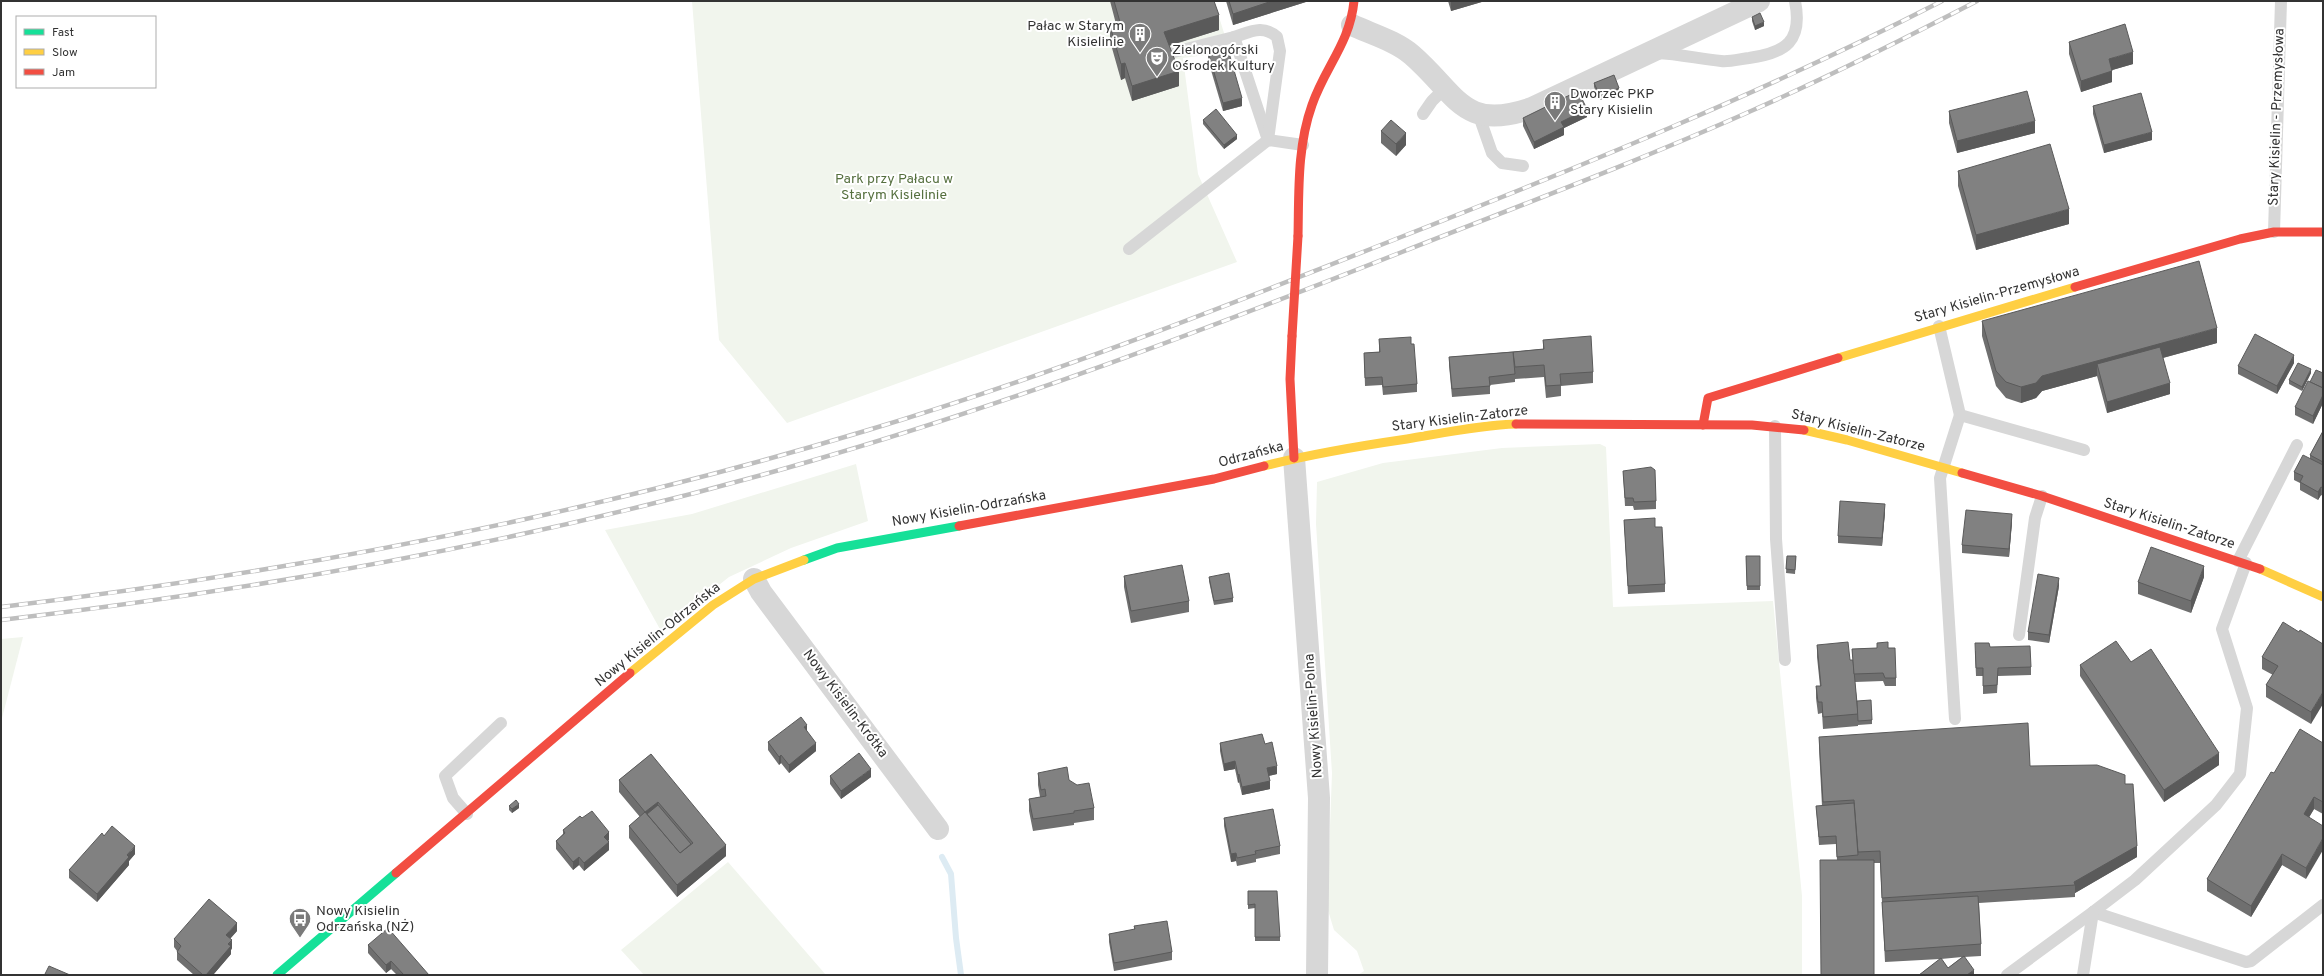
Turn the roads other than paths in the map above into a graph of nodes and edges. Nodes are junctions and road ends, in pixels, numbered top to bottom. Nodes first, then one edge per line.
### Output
1 (1354, 1) edge
2 (1759, 1) edge
3 (1795, 1) edge
4 (2281, 1) edge
5 (1352, 25) junction
6 (1234, 37) junction
7 (1174, 52) dead end
8 (1650, 52) junction
9 (1445, 88) junction
10 (1478, 113) junction
11 (1422, 114) dead end
12 (1268, 140) junction
13 (1303, 144) junction
14 (1523, 166) dead end
15 (2274, 232) junction
16 (2323, 232) edge
17 (1129, 249) dead end
18 (1939, 326) junction
19 (1960, 415) junction
20 (1703, 425) junction
21 (1775, 426) junction
22 (2297, 445) dead end
23 (2084, 450) dead end
24 (1294, 458) junction
25 (1944, 467) junction
26 (1214, 479) joint
27 (2042, 496) junction
28 (2242, 562) junction
29 (754, 579) junction
30 (2323, 597) edge
31 (2019, 635) dead end
32 (1785, 660) dead end
33 (1955, 719) dead end
34 (501, 723) dead end
35 (467, 814) junction
36 (938, 829) dead end
37 (2323, 905) edge
38 (2093, 912) junction
39 (277, 975) edge
40 (1317, 975) edge
41 (2007, 975) edge
42 (2083, 975) edge

1 - 5 street
2 - 8 street
3 - 8 lane
4 - 15 lane, Stary Kisielin - Przemysłowa
5 - 9 street
5 - 13 street
6 - 7 lane
6 - 12 lane
6 - 12 lane
8 - 10 street
9 - 10 street
9 - 11 lane
10 - 14 lane
12 - 13 lane
12 - 17 lane
13 - 24 street, bridge
15 - 16 street, Stary Kisielin-Przemysłowa
15 - 18 street, Stary Kisielin-Przemysłowa
18 - 19 lane
18 - 20 street, Stary Kisielin-Przemysłowa
19 - 23 lane
19 - 25 lane
20 - 21 street, Stary Kisielin-Zatorze
20 - 24 street, Stary Kisielin-Zatorze
21 - 25 street, Stary Kisielin-Zatorze
21 - 32 lane
22 - 28 lane
24 - 26 street, Odrzańska
24 - 40 street, Nowy Kisielin-Polna
25 - 27 street, Stary Kisielin-Zatorze
25 - 33 lane
26 - 29 street, Nowy Kisielin-Odrzańska
27 - 28 street, Stary Kisielin-Zatorze
27 - 31 lane
28 - 30 street, Stary Kisielin-Zatorze
28 - 38 lane
29 - 35 street, Nowy Kisielin-Odrzańska
29 - 36 street, Nowy Kisielin-Krótka
34 - 35 lane
35 - 39 street, Nowy Kisielin-Odrzańska
37 - 38 lane
38 - 41 lane
38 - 42 lane

